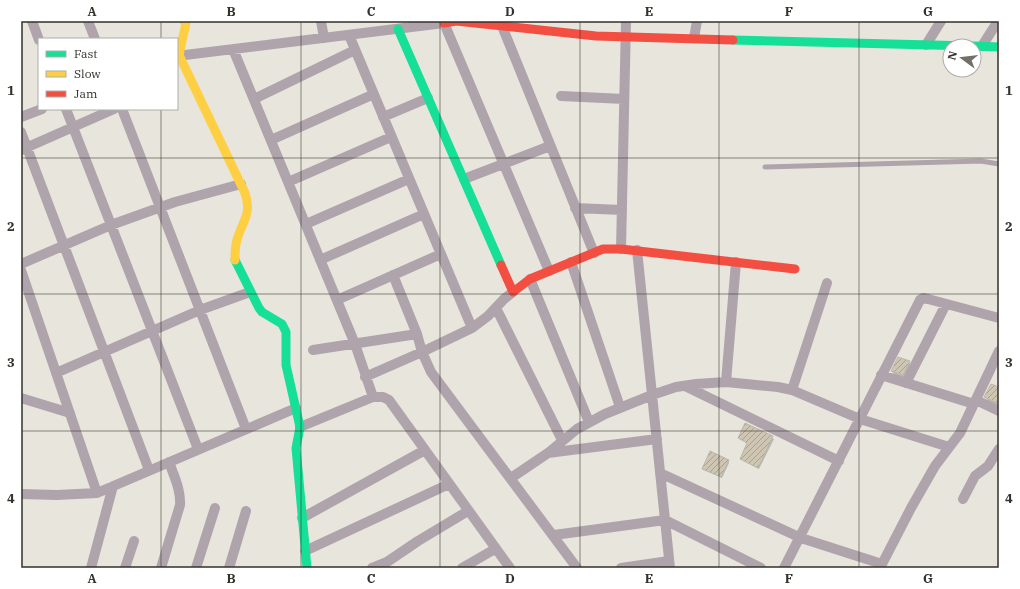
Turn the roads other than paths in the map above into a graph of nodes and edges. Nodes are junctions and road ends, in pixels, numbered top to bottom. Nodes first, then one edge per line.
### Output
1 (32, 21) edge
2 (88, 21) edge
3 (184, 21) edge
4 (321, 21) edge
5 (626, 21) edge
6 (697, 21) edge
7 (941, 21) edge
8 (998, 21) edge
9 (444, 22) edge
10 (502, 26) junction
11 (398, 29) junction
12 (349, 35) junction
13 (626, 36) junction
14 (38, 38) edge
15 (95, 38) edge
16 (324, 38) junction
17 (694, 38) junction
18 (982, 39) edge
19 (926, 45) junction
20 (942, 45) edge
21 (982, 46) edge
22 (999, 47) edge
23 (234, 49) junction
24 (355, 50) junction
25 (178, 55) edge
26 (374, 94) junction
27 (561, 96) dead end
28 (428, 98) junction
29 (254, 99) junction
30 (624, 99) junction
31 (40, 110) edge
32 (66, 110) edge
33 (112, 110) edge
34 (122, 110) edge
35 (383, 117) junction
36 (21, 118) edge
37 (73, 127) junction
38 (21, 132) edge
39 (392, 137) junction
40 (271, 140) junction
41 (550, 146) junction
42 (24, 148) edge
43 (999, 164) edge
44 (504, 165) junction
45 (766, 167) dead end
46 (409, 179) junction
47 (464, 179) junction
48 (288, 182) junction
49 (241, 184) junction
50 (160, 208) junction
51 (576, 208) junction
52 (622, 210) junction
53 (424, 214) junction
54 (306, 224) junction
55 (111, 225) junction
56 (64, 245) junction
57 (621, 249) junction
58 (637, 250) junction
59 (594, 253) junction
60 (441, 254) junction
61 (320, 260) junction
62 (571, 262) junction
63 (736, 262) junction
64 (21, 264) edge
65 (795, 269) dead end
66 (21, 270) edge
67 (550, 271) junction
68 (392, 276) junction
69 (530, 279) junction
70 (827, 283) dead end
71 (250, 292) junction
72 (513, 292) junction
73 (337, 300) junction
74 (946, 304) junction
75 (496, 308) junction
76 (200, 310) junction
77 (999, 318) edge
78 (472, 328) junction
79 (152, 331) junction
80 (417, 334) junction
81 (355, 344) junction
82 (312, 350) dead end
83 (999, 351) edge
84 (104, 352) junction
85 (422, 352) junction
86 (56, 373) junction
87 (881, 375) junction
88 (365, 377) junction
89 (726, 382) junction
90 (906, 383) junction
91 (685, 386) junction
92 (792, 390) junction
93 (652, 395) junction
94 (373, 397) junction
95 (21, 398) edge
96 (975, 402) junction
97 (620, 407) junction
98 (296, 408) junction
99 (999, 411) edge
100 (70, 413) junction
101 (860, 419) junction
102 (589, 422) junction
103 (300, 428) junction
104 (246, 429) junction
105 (657, 439) junction
106 (562, 440) junction
107 (949, 448) junction
108 (198, 449) junction
109 (999, 449) edge
110 (425, 450) junction
111 (548, 453) junction
112 (839, 461) junction
113 (169, 462) junction
114 (149, 470) junction
115 (660, 473) junction
116 (511, 478) junction
117 (448, 484) junction
118 (113, 486) junction
119 (97, 493) junction
120 (21, 494) edge
121 (963, 499) dead end
122 (215, 508) dead end
123 (468, 511) junction
124 (246, 512) dead end
125 (302, 518) junction
126 (665, 520) junction
127 (554, 535) junction
128 (800, 538) junction
129 (134, 541) dead end
130 (495, 549) junction
131 (305, 551) junction
132 (669, 565) edge
133 (881, 566) edge
134 (90, 568) edge
135 (126, 568) edge
136 (161, 568) edge
137 (196, 568) edge
138 (229, 568) edge
139 (307, 568) edge
140 (372, 568) edge
141 (462, 568) edge
142 (510, 568) edge
143 (577, 568) edge
144 (621, 568) edge
145 (761, 568) edge
146 (784, 568) edge

1 - 14 street
2 - 15 street
3 - 25 street
4 - 16 street
5 - 13 street
6 - 17 street
7 - 19 street
8 - 18 street
9 - 10 street
9 - 11 street
9 - 44 street
10 - 13 street
10 - 41 street
11 - 12 street
11 - 28 street
12 - 16 street
12 - 24 street
13 - 17 street
13 - 30 street
16 - 23 street
17 - 19 street
19 - 20 street
21 - 22 street
23 - 25 street
23 - 29 street
24 - 26 street
24 - 29 street
25 - 49 street
26 - 35 street
26 - 40 street
27 - 30 street
28 - 35 street
28 - 47 street
29 - 40 street
30 - 52 street
31 - 36 street
32 - 37 street
33 - 37 street
34 - 50 street
35 - 39 street
37 - 42 street
37 - 55 street
38 - 42 street
39 - 46 street
39 - 48 street
40 - 48 street
41 - 44 street
41 - 51 street
42 - 56 street
43 - 45 lane
44 - 47 street
44 - 67 street
46 - 53 street
46 - 54 street
47 - 72 street
48 - 54 street
49 - 50 street
49 - 71 street
50 - 55 street
50 - 76 street
51 - 52 street
51 - 59 street
52 - 57 street
53 - 60 street
53 - 61 street
54 - 61 street
55 - 56 street
55 - 79 street
56 - 64 street
56 - 84 street
57 - 58 street
57 - 59 street
58 - 63 street
58 - 93 street
59 - 62 street
60 - 68 street
60 - 78 street
61 - 73 street
62 - 67 street
62 - 97 street
63 - 65 street
63 - 89 street
66 - 86 street
67 - 69 street
68 - 73 street
68 - 80 street
69 - 72 street
69 - 102 street
70 - 92 street
71 - 76 street
71 - 98 street
72 - 75 street
73 - 81 street
74 - 77 street
74 - 87 street
74 - 90 street
75 - 78 street
75 - 106 street
76 - 79 street
76 - 104 street
78 - 85 street
79 - 84 street
79 - 108 street
80 - 81 street
80 - 85 street
81 - 82 street
81 - 88 street
83 - 96 street
84 - 86 street
84 - 114 street
85 - 88 street
85 - 116 street
86 - 100 street
87 - 90 street
87 - 101 street
88 - 94 street
89 - 91 street
89 - 92 street
90 - 96 street
91 - 93 street
91 - 112 street
92 - 101 street
93 - 97 street
93 - 105 street
94 - 103 street
94 - 110 street
95 - 100 street
96 - 99 street
96 - 107 street
97 - 102 street
98 - 103 street
98 - 104 street
100 - 119 street
101 - 107 street
101 - 112 street
102 - 106 street
103 - 125 street
104 - 108 street
105 - 111 street
105 - 115 street
106 - 111 street
107 - 133 street
108 - 113 street
109 - 121 street
110 - 117 street
110 - 125 street
111 - 116 street
112 - 128 street
113 - 114 street
113 - 136 street
114 - 118 street
115 - 126 street
115 - 128 street
116 - 127 street
117 - 123 street
117 - 131 street
118 - 119 street
118 - 134 street
119 - 120 street
122 - 137 street
123 - 130 street
123 - 140 street
124 - 138 street
125 - 131 street
126 - 127 street
126 - 132 street
126 - 145 street
127 - 143 street
128 - 133 street
128 - 146 street
129 - 135 street
130 - 141 street
130 - 142 street
131 - 139 street
132 - 144 street

